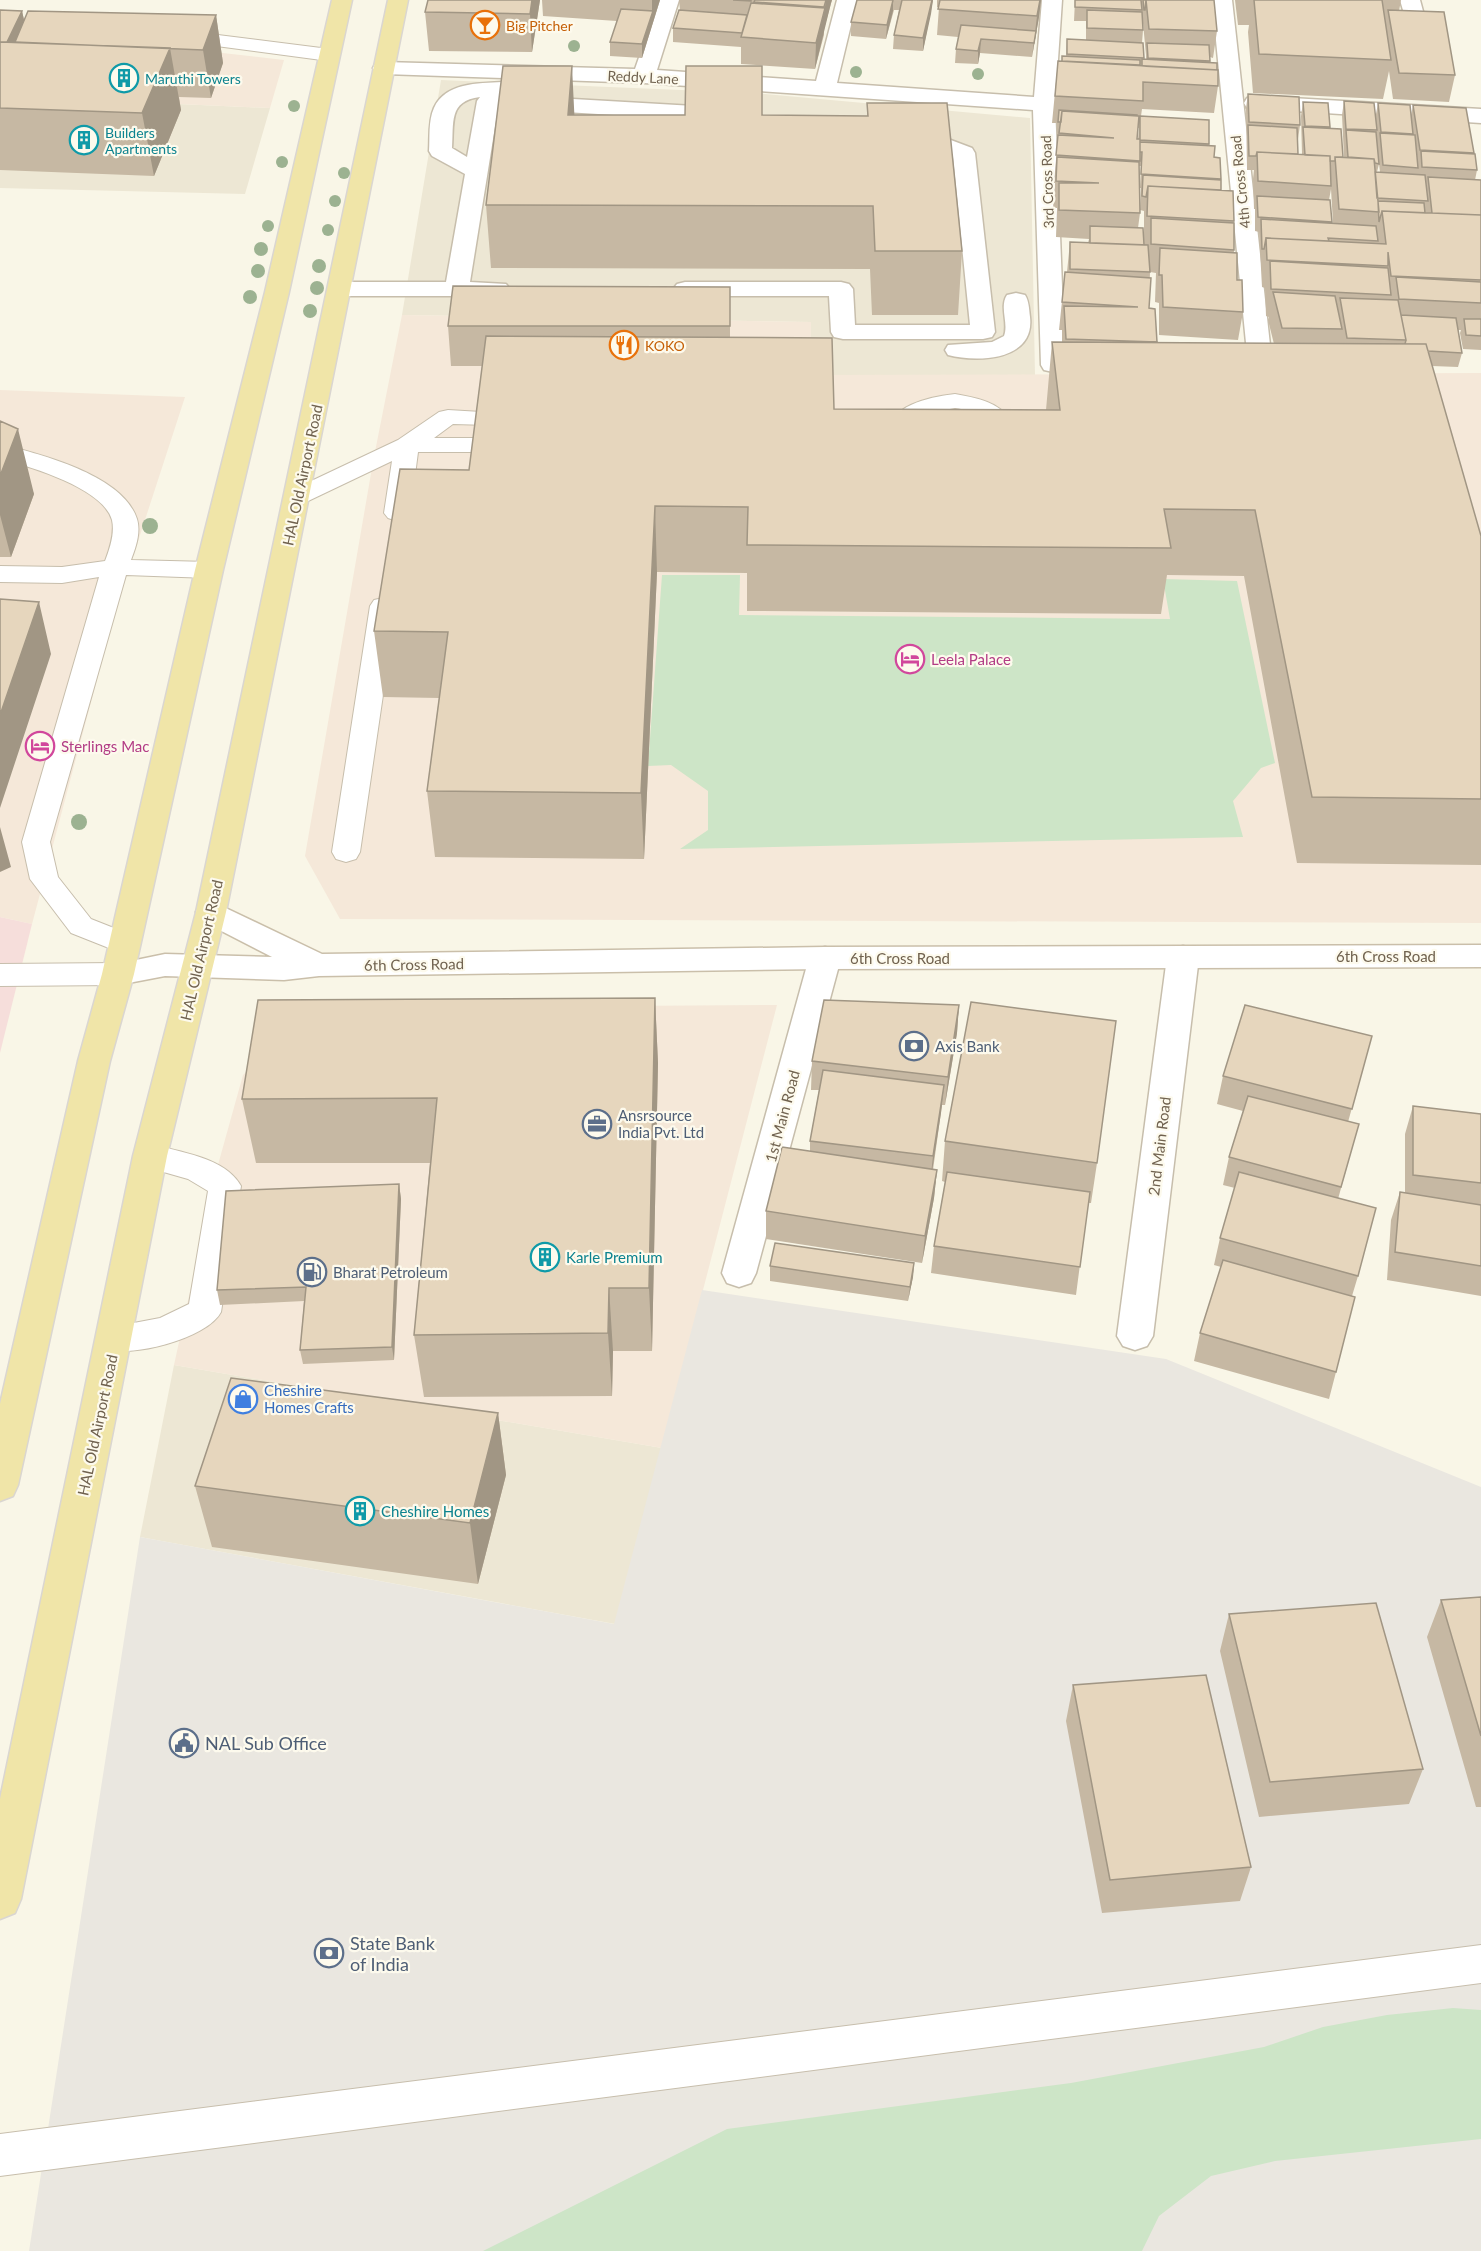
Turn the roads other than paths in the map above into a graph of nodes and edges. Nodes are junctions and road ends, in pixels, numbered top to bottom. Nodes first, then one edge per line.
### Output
1 (342, 0) edge
2 (398, 0) edge
3 (669, 0) edge
4 (847, 0) edge
5 (1052, 0) edge
6 (1222, 0) edge
7 (1410, 0) edge
8 (1417, 30) edge
9 (156, 33) edge
10 (329, 55) junction
11 (384, 68) junction
12 (644, 76) junction
13 (502, 89) edge
14 (825, 90) junction
15 (1232, 101) junction
16 (1044, 104) junction
17 (750, 116) edge
18 (1479, 122) edge
19 (892, 125) edge
20 (476, 171) junction
21 (1239, 173) junction
22 (1262, 175) edge
23 (341, 289) junction
24 (457, 289) junction
25 (515, 289) edge
26 (666, 289) edge
27 (1016, 300) dead end
28 (874, 332) junction
29 (1260, 363) edge
30 (1053, 365) edge
31 (489, 417) edge
32 (898, 444) joint
33 (408, 445) junction
34 (486, 445) edge
35 (0, 451) edge
36 (297, 497) junction
37 (394, 538) edge
38 (115, 567) junction
39 (209, 570) junction
40 (0, 574) edge
41 (387, 585) edge
42 (346, 852) dead end
43 (211, 912) junction
44 (1481, 956) edge
45 (1183, 957) junction
46 (121, 958) junction
47 (825, 958) junction
48 (198, 965) junction
49 (319, 965) junction
50 (2, 978) edge
51 (150, 1156) junction
52 (739, 1273) dead end
53 (1135, 1336) dead end
54 (114, 1339) junction
55 (0, 1483) edge
56 (0, 1899) edge
57 (1481, 1964) edge
58 (0, 2155) edge

1 - 10 main road
2 - 11 main road, HAL Old Airport Road
3 - 12 street
4 - 14 street
5 - 16 street, 3rd Cross Road
6 - 15 street, 4th Cross Road
7 - 8 street
9 - 10 lane
10 - 39 main road
11 - 12 street, Reddy Lane
11 - 23 main road, HAL Old Airport Road
12 - 14 street, Reddy Lane
13 - 20 street
14 - 16 street, Reddy Lane
15 - 18 street
15 - 21 street, 4th Cross Road
16 - 30 street, 3rd Cross Road
17 - 20 street
19 - 28 street
20 - 24 street
21 - 22 street
21 - 29 street, 4th Cross Road
23 - 24 street
23 - 36 main road, HAL Old Airport Road
24 - 25 street
26 - 28 street
27 - 28 street
31 - 33 lane
32 - 32 lane
33 - 34 lane
33 - 36 lane
33 - 37 lane
35 - 38 lane
36 - 43 main road, HAL Old Airport Road
38 - 39 lane
38 - 40 lane
38 - 46 lane
39 - 46 main road
41 - 42 lane
43 - 48 main road, HAL Old Airport Road
43 - 49 street, 6th Cross Road
44 - 45 street, 6th Cross Road
45 - 47 street, 6th Cross Road
45 - 53 street, 2nd Main Road
46 - 48 street, 6th Cross Road
46 - 50 lane
46 - 55 main road
47 - 49 street, 6th Cross Road
47 - 52 street, 1st Main Road
48 - 49 street, 6th Cross Road
48 - 51 main road, HAL Old Airport Road
51 - 54 main road, HAL Old Airport Road
51 - 54 lane
54 - 56 main road, HAL Old Airport Road
57 - 58 lane

